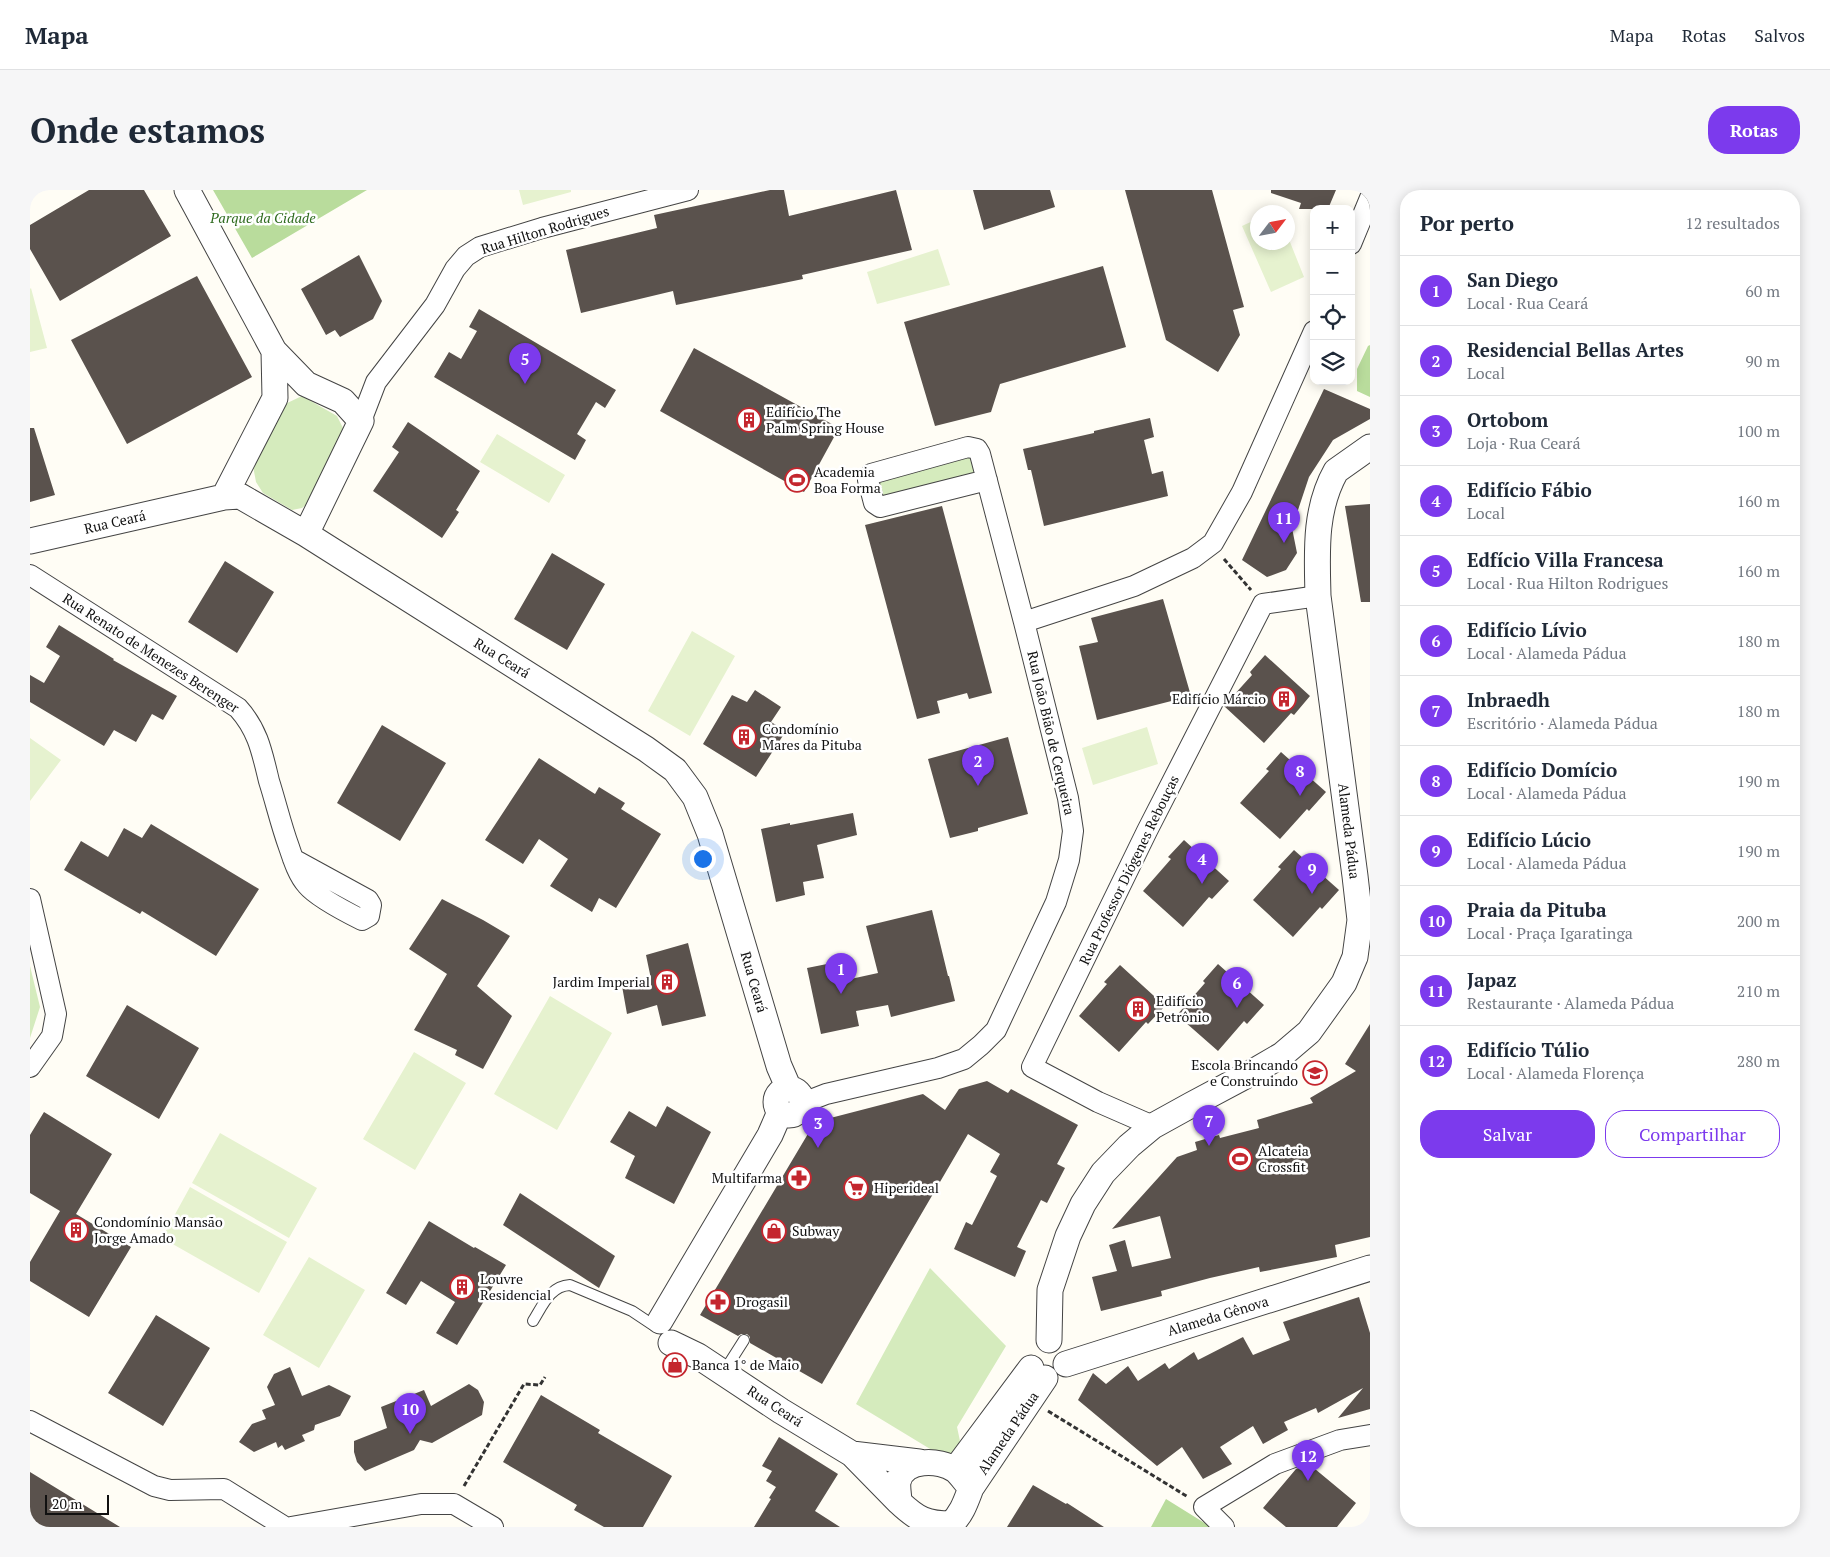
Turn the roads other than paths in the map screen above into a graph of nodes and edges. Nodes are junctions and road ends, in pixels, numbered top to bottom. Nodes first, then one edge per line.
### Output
1 (187, 190) edge
2 (688, 190) edge
3 (1370, 198) edge
4 (1355, 234) edge
5 (1310, 340) edge
6 (274, 351) junction
7 (376, 382) junction
8 (306, 384) junction
9 (274, 398) junction
10 (343, 401) junction
11 (361, 421) junction
12 (1370, 447) edge
13 (987, 480) junction
14 (224, 497) junction
15 (306, 534) junction
16 (30, 541) edge
17 (30, 575) edge
18 (1318, 596) junction
19 (1024, 622) junction
20 (293, 859) dead end
21 (30, 899) edge
22 (30, 1067) edge
23 (790, 1101) junction
24 (1153, 1126) junction
25 (1370, 1268) edge
26 (533, 1320) dead end
27 (667, 1324) junction
28 (744, 1340) dead end
29 (1048, 1340) junction
30 (1066, 1364) junction
31 (723, 1373) junction
32 (1038, 1373) junction
33 (30, 1421) edge
34 (1370, 1435) edge
35 (852, 1454) junction
36 (920, 1462) junction
37 (963, 1479) junction
38 (909, 1515) edge
39 (950, 1525) edge
40 (285, 1527) edge
41 (291, 1527) edge
42 (493, 1527) edge
43 (1224, 1527) edge

1 - 6 street
2 - 7 street, Rua Hilton Rodrigues
3 - 4 street
5 - 19 street
6 - 8 street
6 - 9 street
7 - 10 street, Rua Hilton Rodrigues
7 - 11 street, Rua Hilton Rodrigues
8 - 9 street
8 - 10 street
9 - 14 street
10 - 11 street
11 - 15 street, Rua Hilton Rodrigues
12 - 18 street, Alameda Pádua
13 - 13 street, Rua João Bião de Cerqueira
13 - 19 street, Rua João Bião de Cerqueira
14 - 15 street, Rua Ceará
14 - 16 street, Rua Ceará
15 - 23 street, Rua Ceará
17 - 20 street, Rua Renato de Menezes Berenger
18 - 24 street, Alameda Pádua
18 - 24 street, Rua Professor Diógenes Rebouças
19 - 23 street, Rua João Bião de Cerqueira
21 - 22 street
23 - 27 street
24 - 29 street, Alameda Pádua
25 - 30 street, Alameda Gênova
26 - 27 lane
27 - 31 street, Rua Ceará
28 - 31 lane
29 - 30 street
29 - 32 street
30 - 32 street
31 - 35 street, Rua Ceará
32 - 37 street, Alameda Pádua
32 - 37 street, Alameda Pádua
33 - 40 street
34 - 43 street
35 - 36 street, Rua Ceará
35 - 38 street, Rua Ceará
36 - 37 street
36 - 38 street
37 - 39 street
38 - 39 street
41 - 42 street

